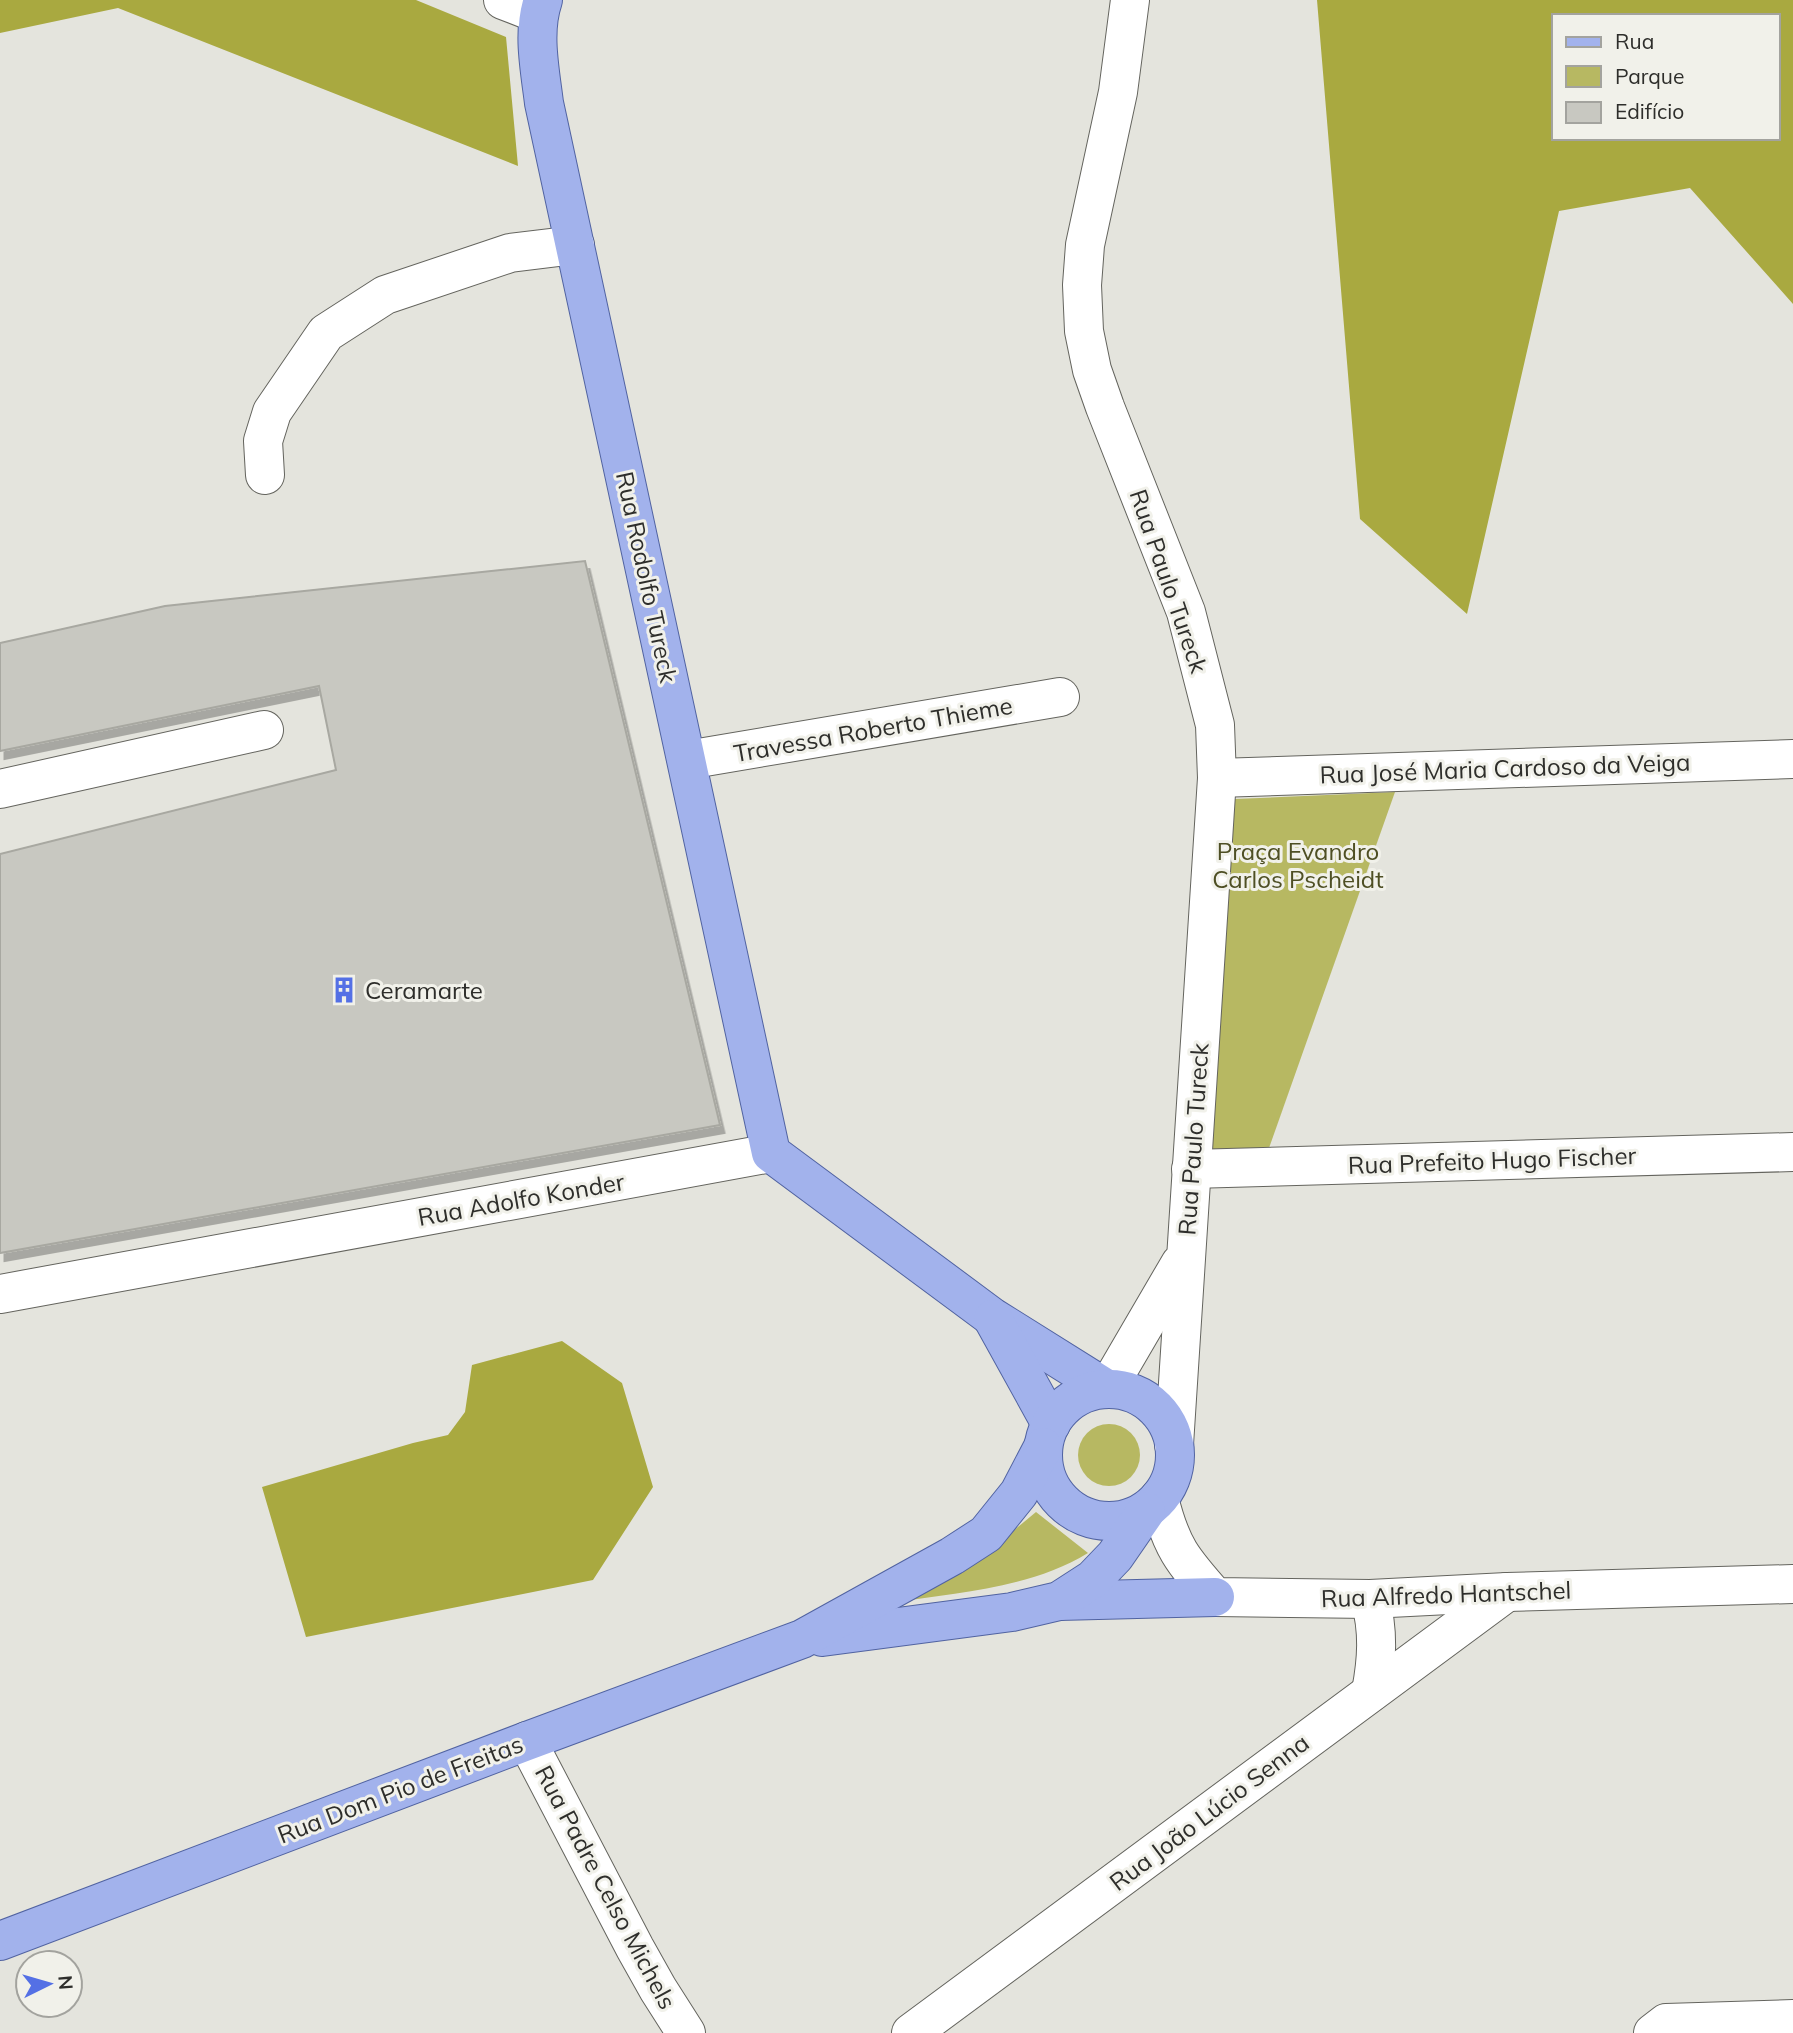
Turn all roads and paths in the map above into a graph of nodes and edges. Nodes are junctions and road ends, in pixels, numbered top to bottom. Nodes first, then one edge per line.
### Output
1 (503, 0) edge
2 (1130, 0) edge
3 (541, 7) edge
4 (575, 245) junction
5 (265, 475) dead end
6 (1060, 697) dead end
7 (264, 730) dead end
8 (1793, 759) edge
9 (687, 760) junction
10 (1217, 778) junction
11 (0, 789) edge
12 (1793, 1152) edge
13 (771, 1153) junction
14 (1191, 1169) junction
15 (1185, 1256) junction
16 (0, 1294) edge
17 (992, 1317) junction
18 (1107, 1389) junction
19 (1047, 1435) junction
20 (1174, 1445) junction
21 (1152, 1504) junction
22 (1793, 1584) edge
23 (1507, 1592) junction
24 (1215, 1597) junction
25 (1370, 1599) junction
26 (1059, 1601) junction
27 (802, 1639) junction
28 (1371, 1692) junction
29 (527, 1741) junction
30 (0, 1941) edge
31 (1793, 2019) edge
32 (686, 2033) edge
33 (911, 2033) edge
34 (1653, 2033) edge

1 - 3 street
2 - 10 street, Rua Paulo Tureck
3 - 4 main road, Rua Rodolfo Tureck
4 - 5 street
4 - 9 main road, Rua Rodolfo Tureck
6 - 9 street, Travessa Roberto Thieme
7 - 11 street
8 - 10 street, Rua José Maria Cardoso da Veiga
9 - 13 main road, Rua Rodolfo Tureck
10 - 14 street, Rua Paulo Tureck
12 - 14 street, Rua Prefeito Hugo Fischer
13 - 16 street, Rua Adolfo Konder
13 - 17 main road
14 - 15 street, Rua Paulo Tureck
15 - 18 street, Rua Paulo Tureck
15 - 20 street, Rua Paulo Tureck
17 - 18 main road
17 - 19 main road
18 - 19 main road
18 - 20 main road
19 - 21 main road
19 - 27 main road, Rua Dom Pio de Freitas
20 - 21 main road
21 - 24 street
21 - 26 main road, Rua Dom Pio de Freitas
22 - 23 street, Rua Alfredo Hantschel
23 - 25 street, Rua Alfredo Hantschel
23 - 28 street, Rua João Lúcio Senna
24 - 25 street, Rua Alfredo Hantschel
24 - 26 main road
25 - 28 street
26 - 27 main road, Rua Dom Pio de Freitas
27 - 29 main road, Rua Dom Pio de Freitas
28 - 33 street, Rua João Lúcio Senna
29 - 30 main road, Rua Dom Pio de Freitas
29 - 32 street, Rua Padre Celso Michels
31 - 34 street

